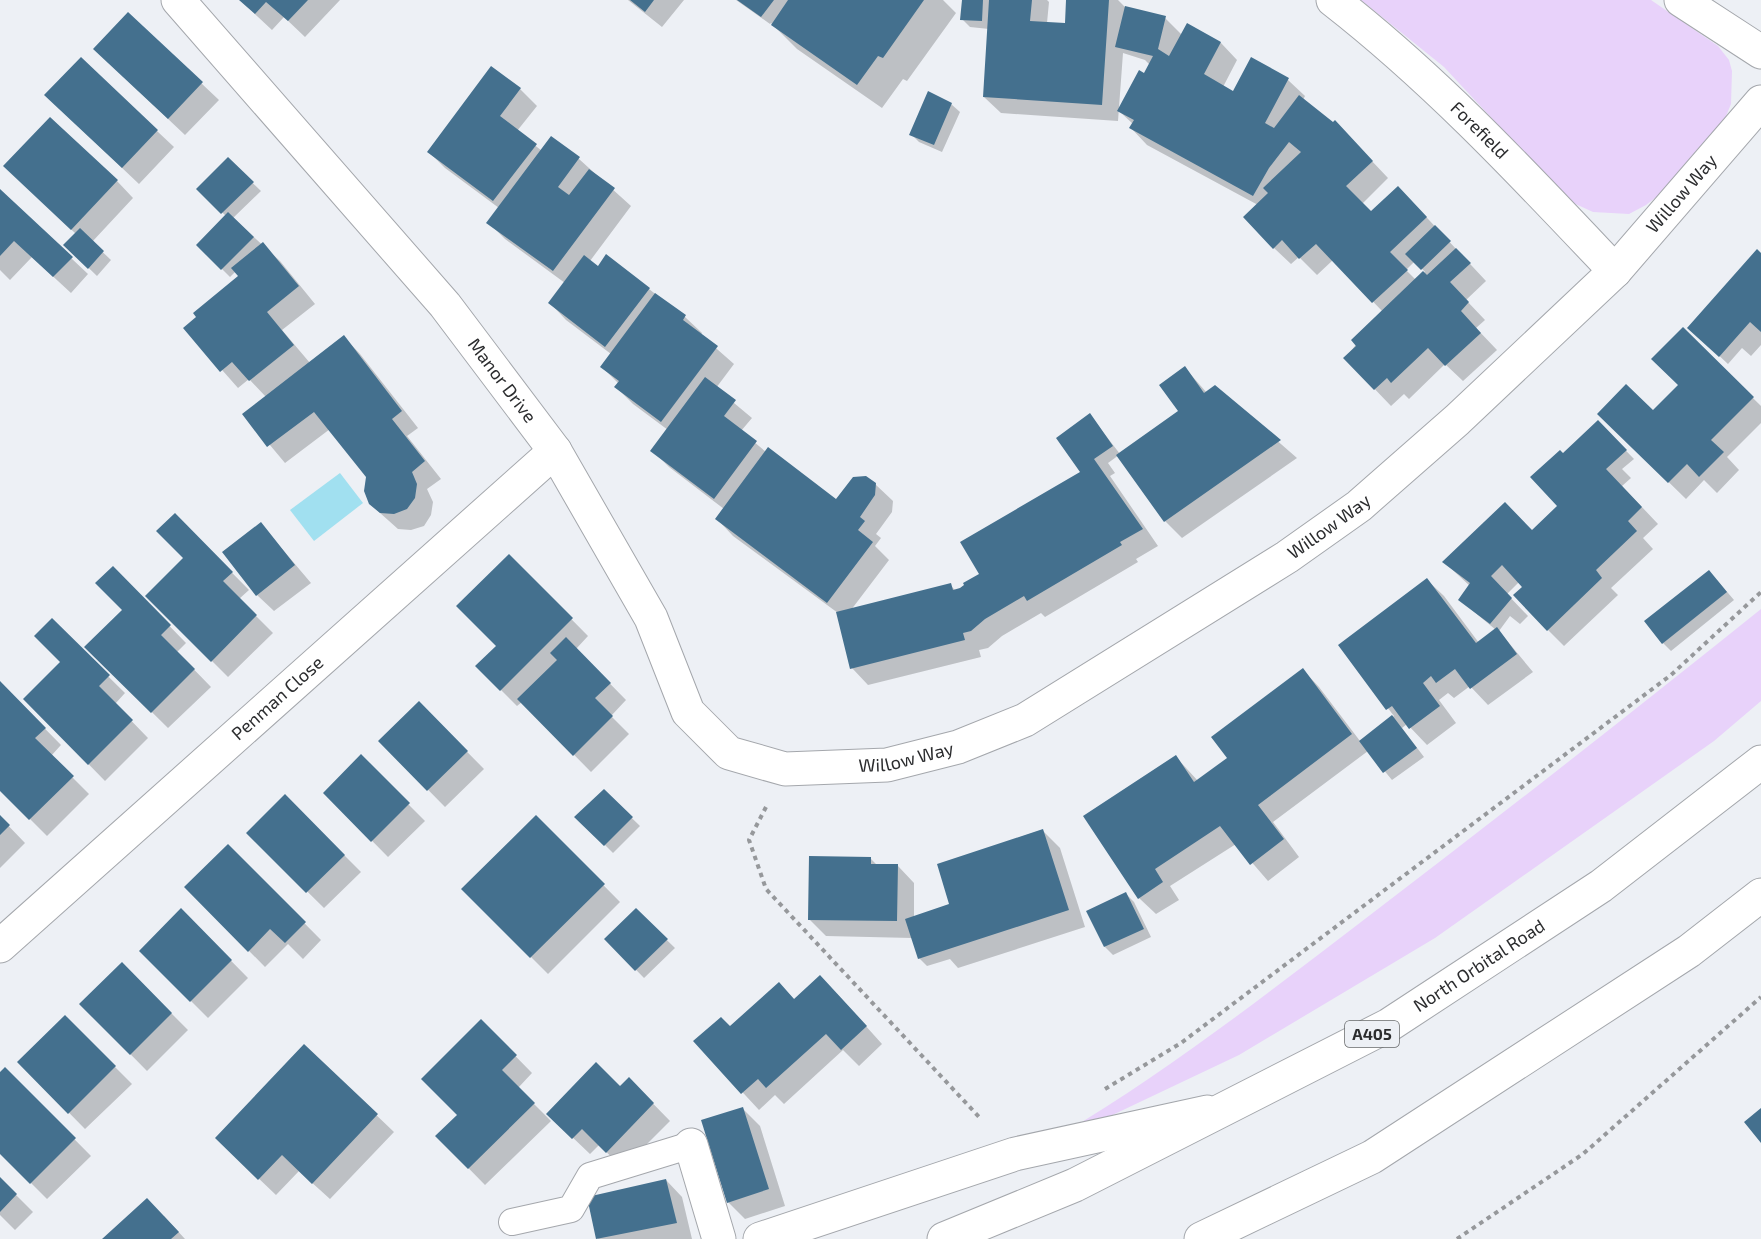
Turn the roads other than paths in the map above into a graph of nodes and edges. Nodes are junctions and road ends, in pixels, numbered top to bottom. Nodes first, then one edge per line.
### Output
1 (178, 0) edge
2 (1334, 0) edge
3 (1681, 0) edge
4 (1761, 52) edge
5 (1761, 102) edge
6 (1614, 271) junction
7 (555, 451) junction
8 (1761, 762) edge
9 (785, 769) joint
10 (1761, 895) edge
11 (0, 946) edge
12 (1233, 1106) junction
13 (691, 1144) joint
14 (512, 1222) dead end
15 (719, 1239) edge
16 (760, 1239) edge
17 (944, 1239) edge
18 (1201, 1239) edge

1 - 7 main road, Manor Drive
2 - 6 main road, Forefield
3 - 4 main road
5 - 6 main road, Willow Way
6 - 9 main road, Willow Way
7 - 9 main road, Manor Drive
7 - 11 main road, Penman Close
8 - 12 main road, North Orbital Road / A405
10 - 18 main road
12 - 16 main road
12 - 17 main road, North Orbital Road / A405
13 - 14 lane
13 - 15 main road

